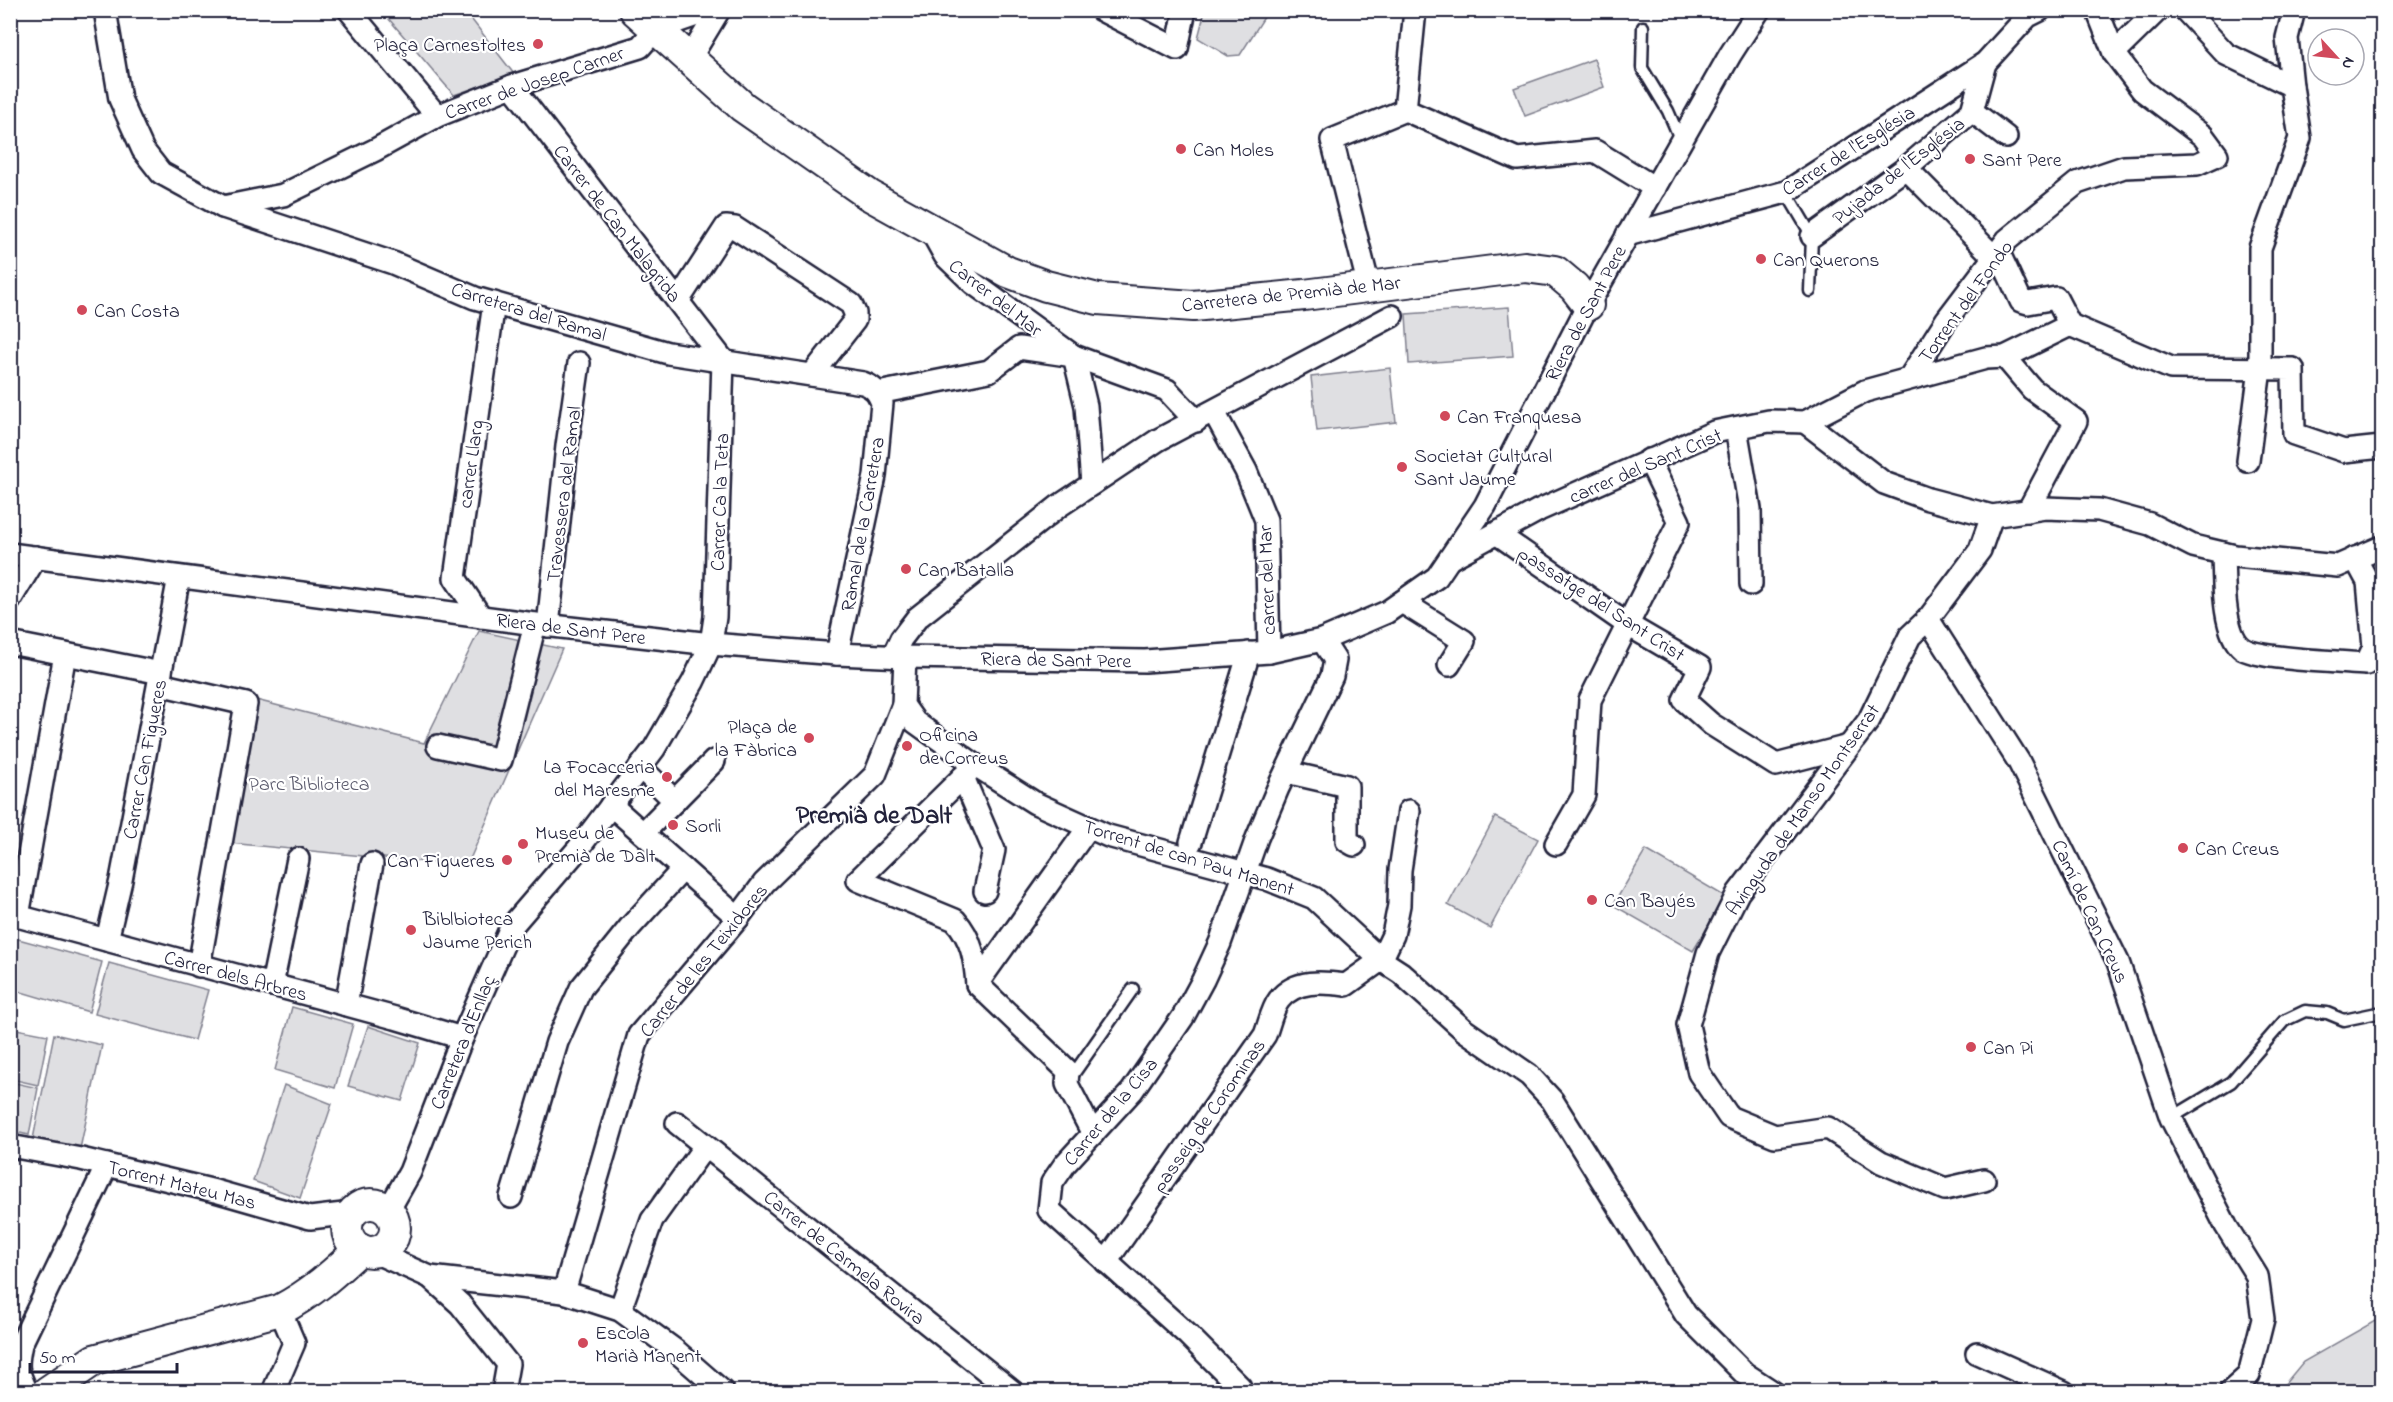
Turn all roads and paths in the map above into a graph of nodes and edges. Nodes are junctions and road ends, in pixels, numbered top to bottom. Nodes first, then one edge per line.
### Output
1 (105, 10) edge
2 (349, 10) edge
3 (711, 10) edge
4 (719, 10) edge
5 (1101, 10) edge
6 (1185, 10) edge
7 (1414, 10) edge
8 (1759, 10) edge
9 (2040, 10) edge
10 (2097, 10) edge
11 (2158, 10) edge
12 (2186, 10) edge
13 (2294, 10) edge
14 (646, 20) edge
15 (1642, 27) dead end
16 (2114, 53) junction
17 (693, 61) junction
18 (1985, 63) junction
19 (512, 86) junction
20 (2292, 86) junction
21 (1405, 110) junction
22 (1972, 111) junction
23 (437, 116) junction
24 (2006, 136) dead end
25 (1681, 141) junction
26 (1906, 168) junction
27 (1655, 188) junction
28 (1786, 192) junction
29 (223, 207) junction
30 (929, 228) junction
31 (1627, 235) junction
32 (1812, 236) junction
33 (1996, 254) junction
34 (1369, 287) junction
35 (1810, 291) dead end
36 (678, 301) junction
37 (494, 303) junction
38 (1588, 305) junction
39 (1392, 316) dead end
40 (2070, 326) junction
41 (1074, 356) junction
42 (2005, 357) junction
43 (723, 360) junction
44 (579, 363) dead end
45 (2260, 369) junction
46 (812, 375) junction
47 (1910, 377) junction
48 (878, 393) junction
49 (1205, 416) junction
50 (1805, 422) junction
51 (1736, 428) junction
52 (2382, 447) edge
53 (1649, 460) junction
54 (2248, 461) dead end
55 (1092, 484) junction
56 (2028, 511) junction
57 (1992, 516) junction
58 (1496, 533) junction
59 (2382, 547) edge
60 (2223, 553) junction
61 (10, 554) edge
62 (36, 557) junction
63 (2355, 558) junction
64 (1449, 559) junction
65 (179, 577) junction
66 (1751, 584) dead end
67 (10, 600) edge
68 (1402, 602) junction
69 (481, 617) junction
70 (1928, 619) junction
71 (541, 625) junction
72 (1628, 626) junction
73 (1322, 640) junction
74 (10, 643) edge
75 (711, 644) junction
76 (1259, 652) junction
77 (65, 654) junction
78 (837, 654) junction
79 (899, 657) junction
80 (1449, 665) dead end
81 (160, 679) junction
82 (903, 705) junction
83 (438, 746) dead end
84 (1849, 746) junction
85 (714, 761) dead end
86 (640, 767) junction
87 (969, 771) junction
88 (1286, 772) junction
89 (675, 801) junction
90 (611, 805) junction
91 (1409, 811) dead end
92 (1088, 828) junction
93 (643, 833) junction
94 (1191, 843) dead end
95 (1557, 844) dead end
96 (1354, 845) dead end
97 (298, 859) dead end
98 (372, 864) dead end
99 (683, 869) junction
100 (1246, 872) junction
101 (985, 891) dead end
102 (14, 915) edge
103 (738, 918) junction
104 (107, 940) junction
105 (1381, 960) junction
106 (199, 966) junction
107 (977, 984) junction
108 (272, 985) junction
109 (1133, 989) dead end
110 (346, 1005) junction
111 (2382, 1011) edge
112 (462, 1038) junction
113 (1067, 1084) junction
114 (2171, 1118) junction
115 (677, 1123) dead end
116 (1093, 1134) junction
117 (10, 1146) edge
118 (705, 1146) junction
119 (107, 1165) junction
120 (1984, 1180) dead end
121 (511, 1197) dead end
122 (388, 1211) junction
123 (352, 1213) junction
124 (367, 1250) junction
125 (1106, 1262) junction
126 (430, 1277) junction
127 (564, 1292) junction
128 (280, 1310) junction
129 (620, 1310) junction
130 (1977, 1353) dead end
131 (27, 1392) edge
132 (47, 1392) edge
133 (273, 1392) edge
134 (503, 1392) edge
135 (723, 1392) edge
136 (1013, 1392) edge
137 (1242, 1392) edge
138 (1773, 1392) edge
139 (2064, 1392) edge
140 (2230, 1392) edge

1 - 29 street, Carretera del Ramal
2 - 23 street
3 - 14 street, Carrer de Josep Carner
4 - 17 street
5 - 6 street
7 - 21 street
8 - 25 street, Riera de Sant Pere
9 - 18 street, Carrer de l'Església
10 - 16 street, Torrent del Fondo
11 - 16 street
12 - 20 street
13 - 20 street
14 - 17 street, Carretera de Premià de Mar
14 - 19 street, Carrer de Josep Carner
15 - 25 lane
16 - 33 street, Torrent del Fondo
17 - 30 street, Carretera de Premià de Mar
18 - 22 street, Pujada de l'Església
18 - 28 street, Carrer de l'Església
19 - 23 street, Carrer de Josep Carner
19 - 36 street, Carrer de Can Malagrida
20 - 45 street
21 - 27 street
21 - 34 street
22 - 24 street
22 - 26 street, Pujada de l'Església
23 - 29 street, Carrer de Josep Carner
25 - 27 street, Riera de Sant Pere
26 - 32 street, Pujada de l'Església
26 - 33 street
27 - 31 street, Riera de Sant Pere
28 - 31 street, Carrer de l'Església
28 - 32 lane
29 - 37 street, Carretera del Ramal
30 - 34 street, Carretera de Premià de Mar
30 - 41 street, Carrer del Mar
31 - 38 street, Riera de Sant Pere
32 - 35 lane
33 - 40 street
33 - 47 street, Torrent del Fondo
34 - 38 street, Carretera de Premià de Mar
36 - 43 street, Carrer de Can Malagrida
36 - 46 street
37 - 43 street, Carretera del Ramal
37 - 69 street, carrer Llarg
38 - 64 street, Riera de Sant Pere
39 - 49 street
40 - 42 street, carrer del Sant Crist
40 - 45 street
41 - 48 street
41 - 49 street, carrer del Mar
41 - 55 street
42 - 47 street, carrer del Sant Crist
42 - 56 street
43 - 46 street, Carretera del Ramal
43 - 75 street, Carrer Ca la Teta
44 - 71 street, Travessera del Ramal
45 - 52 street
45 - 54 street
46 - 48 street, Carretera del Ramal
47 - 50 street, carrer del Sant Crist
48 - 78 street, Ramal de la Carretera
49 - 55 street
49 - 76 street, carrer del Mar
50 - 51 street, carrer del Sant Crist
50 - 57 street
51 - 53 street, carrer del Sant Crist
51 - 66 street
53 - 58 street, carrer del Sant Crist
53 - 72 street
55 - 79 street
56 - 57 street
56 - 60 street
57 - 70 street
58 - 64 street, carrer del Sant Crist
58 - 72 street, passatge del Sant Crist
59 - 63 street
60 - 63 street
60 - 63 street
61 - 62 street, Riera de Sant Pere
62 - 65 street, Riera de Sant Pere
62 - 67 street
64 - 68 street, Riera de Sant Pere
65 - 69 street, Riera de Sant Pere
65 - 81 street, Carrer Can Figueres
68 - 73 street, Riera de Sant Pere
68 - 80 street
69 - 71 street, Riera de Sant Pere
70 - 84 street, Avinguda de Manso Montserrat
70 - 114 street, Camí de Can Creus
71 - 75 street, Riera de Sant Pere
71 - 83 street, Travessera del Ramal
72 - 84 street, passatge del Sant Crist
72 - 95 street
73 - 76 street, Riera de Sant Pere
73 - 88 street, Carrer de la Cisa
74 - 77 street
75 - 78 street, Riera de Sant Pere
75 - 86 street, Carretera d'Enllaç
76 - 79 street, Riera de Sant Pere
76 - 94 street, carrer del Mar
77 - 81 street
77 - 102 street
78 - 79 street, Riera de Sant Pere
79 - 82 street
81 - 104 street, Carrer Can Figueres
81 - 106 street
82 - 87 street, Torrent de can Pau Manent
82 - 103 street, Carrer de les Teixidores
84 - 120 street, Avinguda de Manso Montserrat
85 - 89 street
86 - 89 street
86 - 90 street, Carretera d'Enllaç
87 - 92 street, Torrent de can Pau Manent
87 - 101 street
87 - 107 street
88 - 96 street
88 - 100 street, Carrer de la Cisa
89 - 93 street
90 - 93 street
90 - 112 street, Carretera d'Enllaç
91 - 105 street
92 - 100 street, Torrent de can Pau Manent
92 - 107 street
93 - 99 street
97 - 108 street
98 - 110 street
99 - 103 street
99 - 121 street
100 - 105 street, Torrent de can Pau Manent
100 - 116 street, Carrer de la Cisa
102 - 104 street, Carrer dels Arbres
103 - 127 street, Carrer de les Teixidores
104 - 106 street, Carrer dels Arbres
105 - 125 street, passeig de Corominas
105 - 138 street, Torrent de can Pau Manent
106 - 108 street, Carrer dels Arbres
107 - 113 street
108 - 110 street, Carrer dels Arbres
109 - 113 lane
110 - 112 street, Carrer dels Arbres
111 - 114 lane
112 - 122 street, Carretera d'Enllaç
113 - 116 street
114 - 140 street, Camí de Can Creus
115 - 118 street, Carrer de Carmela Rovira
116 - 125 street, Carrer de la Cisa
117 - 119 street, Torrent Mateu Mas
118 - 129 street
118 - 136 street, Carrer de Carmela Rovira
119 - 123 street, Torrent Mateu Mas
119 - 131 street
122 - 123 street
122 - 124 street
123 - 124 street
124 - 126 street
124 - 128 street
125 - 137 street, Carrer de la Cisa
126 - 127 street
126 - 134 street
127 - 129 street
128 - 132 street
128 - 133 street
129 - 135 street
130 - 139 street

